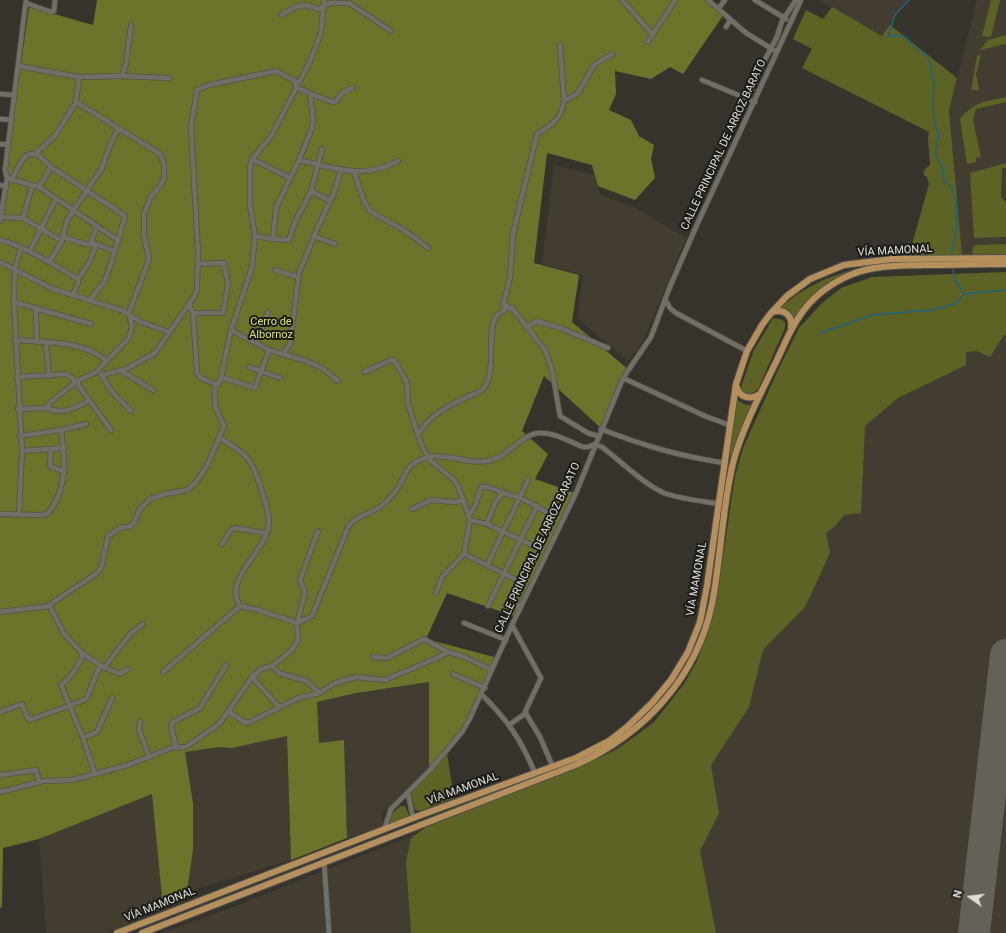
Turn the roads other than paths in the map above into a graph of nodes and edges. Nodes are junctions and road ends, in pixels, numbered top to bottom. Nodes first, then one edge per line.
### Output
1 (55, 0) edge
2 (324, 0) edge
3 (630, 0) edge
4 (675, 0) edge
5 (708, 0) edge
6 (725, 0) edge
7 (755, 0) edge
8 (796, 0) edge
9 (801, 0) edge
10 (26, 1) edge
11 (624, 2) edge
12 (324, 7) junction
13 (718, 9) junction
14 (281, 16) dead end
15 (785, 19) junction
16 (730, 20) junction
17 (791, 22) junction
18 (131, 25) dead end
19 (726, 27) dead end
20 (391, 31) dead end
21 (653, 35) junction
22 (648, 42) dead end
23 (560, 45) dead end
24 (770, 48) junction
25 (777, 52) junction
26 (612, 54) dead end
27 (18, 66) junction
28 (122, 76) junction
29 (79, 77) junction
30 (169, 78) dead end
31 (702, 80) dead end
32 (296, 86) junction
33 (353, 88) dead end
34 (310, 92) junction
35 (0, 94) edge
36 (15, 94) junction
37 (748, 99) junction
38 (564, 101) junction
39 (76, 102) junction
40 (755, 102) junction
41 (0, 119) edge
42 (12, 120) junction
43 (119, 128) junction
44 (0, 144) edge
45 (9, 145) junction
46 (322, 149) dead end
47 (36, 153) junction
48 (252, 159) junction
49 (299, 160) junction
50 (398, 161) dead end
51 (317, 164) junction
52 (51, 167) junction
53 (341, 170) junction
54 (354, 171) junction
55 (290, 178) junction
56 (10, 179) junction
57 (0, 185) edge
58 (32, 186) junction
59 (6, 187) junction
60 (39, 187) junction
61 (86, 190) junction
62 (311, 191) junction
63 (56, 199) junction
64 (330, 201) junction
65 (73, 211) junction
66 (23, 218) junction
67 (0, 219) edge
68 (97, 226) junction
69 (41, 229) junction
70 (255, 236) junction
71 (314, 236) junction
72 (63, 239) junction
73 (273, 239) junction
74 (0, 240) edge
75 (118, 241) junction
76 (94, 244) junction
77 (335, 244) dead end
78 (21, 248) junction
79 (428, 248) dead end
80 (30, 251) junction
81 (114, 251) junction
82 (1006, 258) edge
83 (50, 261) junction
84 (0, 262) edge
85 (198, 264) junction
86 (1006, 264) edge
87 (15, 269) junction
88 (275, 270) dead end
89 (298, 277) junction
90 (78, 279) junction
91 (73, 295) junction
92 (665, 299) junction
93 (90, 300) junction
94 (14, 302) junction
95 (189, 305) junction
96 (36, 308) junction
97 (506, 308) junction
98 (268, 312) dead end
99 (129, 313) junction
100 (193, 313) junction
101 (771, 313) junction
102 (91, 324) dead end
103 (527, 327) junction
104 (231, 330) junction
105 (791, 330) junction
106 (169, 332) junction
107 (15, 340) junction
108 (37, 342) junction
109 (46, 343) junction
110 (256, 343) junction
111 (608, 348) dead end
112 (269, 350) junction
113 (747, 351) junction
114 (284, 354) junction
115 (106, 361) junction
116 (248, 367) dead end
117 (120, 370) junction
118 (261, 371) junction
119 (96, 372) junction
120 (364, 372) dead end
121 (102, 375) junction
122 (49, 376) junction
123 (17, 377) junction
124 (221, 377) junction
125 (280, 378) dead end
126 (623, 378) junction
127 (338, 381) dead end
128 (76, 382) junction
129 (215, 384) junction
130 (736, 384) junction
131 (153, 390) dead end
132 (762, 392) junction
133 (89, 401) junction
134 (46, 408) junction
135 (18, 410) junction
136 (131, 411) dead end
137 (86, 424) dead end
138 (729, 425) junction
139 (601, 429) junction
140 (61, 430) junction
141 (111, 430) dead end
142 (418, 435) junction
143 (20, 436) junction
144 (598, 436) junction
145 (220, 438) junction
146 (595, 444) junction
147 (64, 448) junction
148 (51, 449) junction
149 (22, 451) junction
150 (428, 458) junction
151 (725, 463) junction
152 (65, 472) junction
153 (528, 480) dead end
154 (503, 493) junction
155 (521, 498) junction
156 (464, 500) junction
157 (718, 504) junction
158 (537, 506) junction
159 (412, 509) dead end
160 (0, 514) edge
161 (20, 514) junction
162 (469, 514) junction
163 (470, 520) junction
164 (487, 524) junction
165 (318, 530) dead end
166 (503, 530) junction
167 (265, 533) junction
168 (520, 539) junction
169 (222, 544) dead end
170 (538, 548) junction
171 (464, 554) junction
172 (488, 565) junction
173 (503, 573) junction
174 (521, 582) junction
175 (436, 593) dead end
176 (49, 606) junction
177 (240, 606) junction
178 (488, 606) dead end
179 (519, 610) junction
180 (0, 612) edge
181 (297, 623) junction
182 (464, 623) dead end
183 (143, 624) dead end
184 (512, 625) junction
185 (506, 640) junction
186 (448, 652) junction
187 (83, 654) junction
188 (373, 657) dead end
189 (226, 665) dead end
190 (272, 666) junction
191 (102, 667) junction
192 (128, 669) dead end
193 (492, 670) junction
194 (163, 672) dead end
195 (453, 674) dead end
196 (252, 677) junction
197 (484, 688) junction
198 (320, 693) junction
199 (481, 694) junction
200 (112, 698) dead end
201 (70, 706) junction
202 (279, 707) junction
203 (0, 712) edge
204 (229, 712) junction
205 (526, 713) junction
206 (140, 722) dead end
207 (509, 725) junction
208 (83, 738) junction
209 (176, 748) junction
210 (149, 756) junction
211 (553, 767) junction
212 (535, 773) junction
213 (95, 774) junction
214 (0, 775) edge
215 (39, 782) junction
216 (0, 792) edge
217 (408, 793) junction
218 (413, 818) junction
219 (384, 830) junction
220 (324, 861) junction
221 (117, 933) edge
222 (142, 933) edge
223 (329, 933) edge

1 - 10 street
2 - 12 street
3 - 11 street
4 - 21 street
5 - 13 street
6 - 13 street
7 - 15 street
8 - 15 street
9 - 17 street, CALLE PRINCIPAL DE ARROZ BARATO
10 - 27 street
11 - 21 street
12 - 14 street
12 - 20 street
12 - 32 street
13 - 16 street
15 - 17 street
15 - 24 street
16 - 19 street
16 - 24 street
17 - 25 street, CALLE PRINCIPAL DE ARROZ BARATO
18 - 28 street
21 - 22 street
23 - 38 street
24 - 25 street
24 - 37 street
25 - 40 street, CALLE PRINCIPAL DE ARROZ BARATO
26 - 38 street
27 - 29 street
27 - 36 street
28 - 29 street
28 - 30 street
29 - 39 street
31 - 37 street
32 - 34 street
32 - 48 street
32 - 85 street
33 - 34 street
34 - 49 street
35 - 36 street
36 - 42 street
37 - 40 street
38 - 97 street
39 - 43 street
39 - 47 street
40 - 92 street, CALLE PRINCIPAL DE ARROZ BARATO
41 - 42 street
42 - 45 street
43 - 61 street
43 - 99 street
44 - 45 street
45 - 56 street
46 - 51 street
47 - 52 street
47 - 56 street
48 - 55 street
48 - 70 street
49 - 51 street
49 - 55 street
50 - 54 street
51 - 53 street
51 - 62 street
52 - 60 street
52 - 61 street
53 - 54 street
53 - 64 street
54 - 79 street
55 - 73 street
56 - 58 street
56 - 59 street
57 - 59 street
58 - 60 street
58 - 66 street
59 - 67 street
60 - 63 street
61 - 65 street
61 - 75 street
62 - 64 street
62 - 73 street
63 - 65 street
63 - 69 street
64 - 71 street
65 - 68 street
65 - 72 street
66 - 67 street
66 - 69 street
68 - 75 street
68 - 76 street
69 - 72 street
69 - 80 street
70 - 73 street
70 - 104 street
71 - 77 street
71 - 89 street
72 - 76 street
72 - 83 street
74 - 78 street
75 - 81 street
76 - 81 street
76 - 90 street
78 - 80 street
78 - 87 street
80 - 83 street
81 - 93 street
82 - 101 main road, VÍA MAMONAL
83 - 90 street
84 - 87 street
85 - 95 street
85 - 100 street
86 - 105 main road, VÍA MAMONAL
87 - 91 street
87 - 94 street
88 - 89 street
89 - 114 street
90 - 91 street
91 - 93 street
92 - 113 street
92 - 126 street, CALLE PRINCIPAL DE ARROZ BARATO
93 - 99 street
94 - 96 street
94 - 107 street
95 - 100 street
95 - 106 street
96 - 102 street
96 - 108 street
97 - 103 street
97 - 142 street
98 - 110 street
99 - 106 street
99 - 115 street
100 - 129 street
101 - 105 main road
101 - 113 main road, VÍA MAMONAL
103 - 111 street
103 - 144 street
104 - 110 street
104 - 124 street
105 - 132 main road, VÍA MAMONAL
106 - 117 street
107 - 108 street
107 - 123 street
108 - 109 street
109 - 115 street
109 - 122 street
110 - 112 street
112 - 114 street
112 - 118 street
113 - 130 main road, VÍA MAMONAL
114 - 127 street
115 - 119 street
116 - 118 street
117 - 121 street
117 - 131 street
118 - 124 street
118 - 125 street
119 - 121 street
119 - 128 street
120 - 142 street
121 - 136 street
122 - 123 street
122 - 128 street
123 - 135 street
124 - 129 street
126 - 138 street
126 - 139 street, CALLE PRINCIPAL DE ARROZ BARATO
128 - 133 street
128 - 134 street
129 - 145 street
130 - 132 main road
130 - 138 main road, VÍA MAMONAL
132 - 220 main road, VÍA MAMONAL
133 - 134 street
133 - 141 street
134 - 135 street
135 - 143 street
137 - 140 street
138 - 151 main road, VÍA MAMONAL
139 - 144 street, CALLE PRINCIPAL DE ARROZ BARATO
139 - 151 street
140 - 143 street
140 - 147 street
142 - 150 street
143 - 149 street
144 - 146 street, CALLE PRINCIPAL DE ARROZ BARATO
145 - 167 street
145 - 176 street
146 - 150 street
146 - 157 street
146 - 179 street, CALLE PRINCIPAL DE ARROZ BARATO
147 - 148 street
147 - 152 street
148 - 149 street
148 - 152 street
149 - 161 street
150 - 156 street
150 - 181 street
151 - 157 main road, VÍA MAMONAL
152 - 161 street
153 - 155 street
154 - 155 street
154 - 162 street
154 - 164 street
155 - 158 street
155 - 166 street
156 - 159 street
156 - 162 street
157 - 211 main road, VÍA MAMONAL
158 - 168 street
158 - 170 street
160 - 161 street
162 - 163 street
163 - 164 street
163 - 171 street
164 - 166 street
165 - 181 street
166 - 168 street
166 - 172 street
167 - 169 street
167 - 177 street
168 - 170 street
168 - 173 street
170 - 174 street
171 - 172 street
171 - 175 street
172 - 173 street
173 - 174 street
173 - 178 street
174 - 179 street
176 - 180 street
176 - 187 street
177 - 181 street
177 - 194 street
179 - 184 street, CALLE PRINCIPAL DE ARROZ BARATO
181 - 190 street
182 - 185 street
183 - 191 street
184 - 185 street, CALLE PRINCIPAL DE ARROZ BARATO
184 - 205 street
185 - 193 street, CALLE PRINCIPAL DE ARROZ BARATO
186 - 188 street
186 - 193 street
186 - 198 street
187 - 191 street
187 - 201 street
189 - 209 street
190 - 196 street
190 - 198 street
191 - 192 street
191 - 201 street
193 - 197 street, CALLE PRINCIPAL DE ARROZ BARATO
195 - 197 street
196 - 202 street
196 - 204 street
197 - 199 street, CALLE PRINCIPAL DE ARROZ BARATO
198 - 202 street
199 - 207 street
199 - 217 street, CALLE PRINCIPAL DE ARROZ BARATO
200 - 208 street
201 - 203 street
201 - 208 street
202 - 204 street
204 - 209 street
205 - 207 street
205 - 211 street
206 - 210 street
207 - 212 street
208 - 213 street
209 - 210 street
210 - 213 street
211 - 212 main road, VÍA MAMONAL
212 - 218 main road, VÍA MAMONAL
213 - 215 street
214 - 215 street
215 - 216 street
217 - 218 street
217 - 219 street, CALLE PRINCIPAL DE ARROZ BARATO
218 - 219 main road, VÍA MAMONAL
219 - 221 main road, VÍA MAMONAL
220 - 222 main road, VÍA MAMONAL
220 - 223 street

